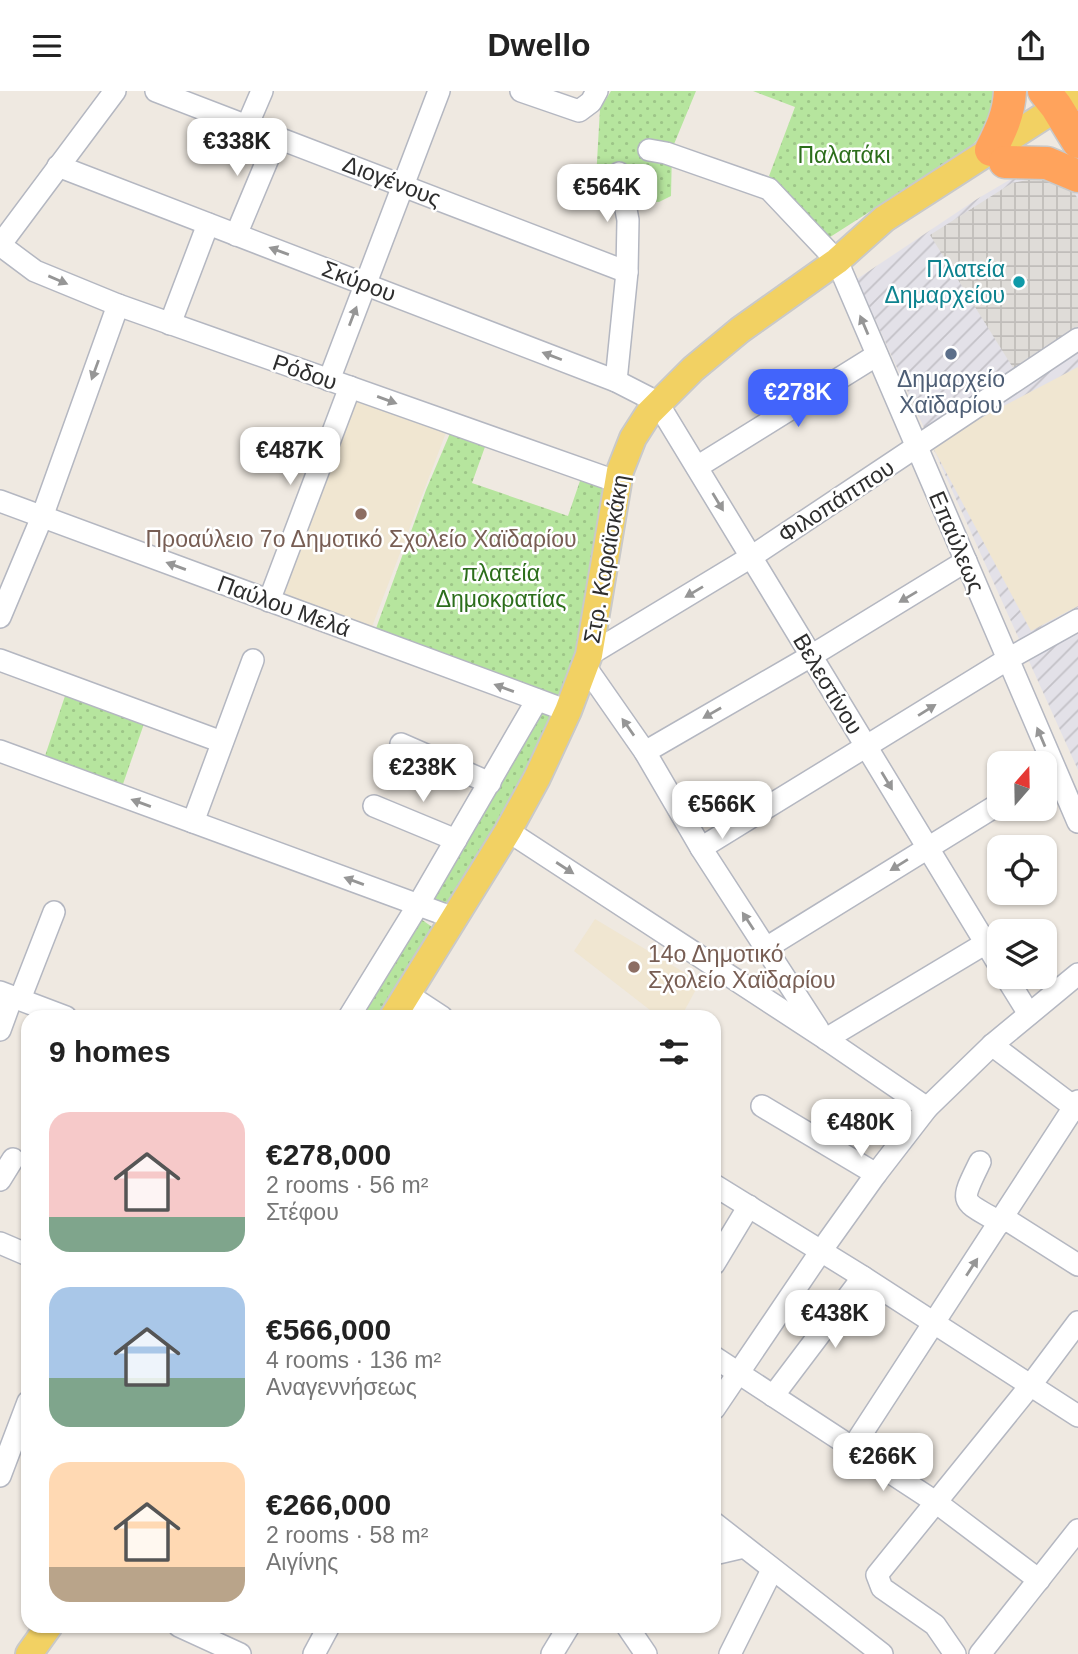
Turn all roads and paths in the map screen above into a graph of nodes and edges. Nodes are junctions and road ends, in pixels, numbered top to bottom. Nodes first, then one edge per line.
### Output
1 (115, 91) edge
2 (156, 91) edge
3 (262, 91) edge
4 (439, 91) edge
5 (521, 91) edge
6 (597, 91) edge
7 (1010, 91) edge
8 (1067, 112) edge
9 (247, 126) junction
10 (276, 137) junction
11 (649, 150) dead end
12 (998, 156) junction
13 (58, 166) junction
14 (619, 173) dead end
15 (1078, 176) edge
16 (403, 185) junction
17 (9, 217) edge
18 (208, 224) junction
19 (236, 235) junction
20 (0, 245) edge
21 (837, 261) junction
22 (627, 272) junction
23 (366, 283) junction
24 (118, 305) junction
25 (170, 324) junction
26 (1078, 339) edge
27 (877, 355) junction
28 (329, 380) junction
29 (616, 381) junction
30 (350, 387) junction
31 (657, 402) junction
32 (917, 448) junction
33 (696, 467) junction
34 (618, 482) junction
35 (0, 501) edge
36 (42, 517) junction
37 (751, 557) junction
38 (966, 561) junction
39 (269, 601) junction
40 (0, 618) edge
41 (1078, 620) edge
42 (811, 656) junction
43 (1008, 659) junction
44 (0, 660) edge
45 (253, 660) dead end
46 (587, 660) junction
47 (537, 700) junction
48 (568, 711) junction
49 (222, 742) junction
50 (401, 744) dead end
51 (867, 747) junction
52 (0, 751) edge
53 (1042, 751) edge
54 (645, 752) junction
55 (489, 783) junction
56 (1057, 786) edge
57 (374, 806) dead end
58 (987, 811) edge
59 (193, 822) junction
60 (1078, 822) edge
61 (508, 831) junction
62 (456, 840) junction
63 (928, 847) junction
64 (701, 848) junction
65 (418, 905) junction
66 (54, 912) dead end
67 (454, 918) junction
68 (986, 943) joint
69 (766, 949) junction
70 (1078, 974) edge
71 (1013, 989) edge
72 (407, 994) junction
73 (11, 996) edge
74 (48, 1010) edge
75 (353, 1010) edge
76 (397, 1010) edge
77 (431, 1010) edge
78 (1029, 1014) junction
79 (0, 1030) edge
80 (826, 1039) junction
81 (992, 1045) junction
82 (762, 1106) dead end
83 (1077, 1106) edge
84 (926, 1108) junction
85 (13, 1159) dead end
86 (980, 1162) dead end
87 (876, 1174) junction
88 (0, 1180) edge
89 (721, 1189) edge
90 (749, 1206) junction
91 (1003, 1220) junction
92 (0, 1243) edge
93 (821, 1251) junction
94 (21, 1252) edge
95 (721, 1252) edge
96 (1078, 1265) edge
97 (863, 1277) junction
98 (1078, 1322) edge
99 (935, 1324) junction
100 (721, 1362) edge
101 (739, 1374) junction
102 (1030, 1386) junction
103 (773, 1396) junction
104 (721, 1399) edge
105 (1078, 1416) edge
106 (21, 1420) edge
107 (853, 1447) junction
108 (0, 1476) edge
109 (937, 1503) junction
110 (721, 1529) edge
111 (1078, 1531) edge
112 (744, 1547) junction
113 (721, 1552) edge
114 (772, 1570) junction
115 (1039, 1580) junction
116 (44, 1633) edge
117 (194, 1633) edge
118 (325, 1633) edge
119 (565, 1633) edge
120 (632, 1633) edge
121 (879, 1653) edge
122 (29, 1654) edge
123 (240, 1654) edge
124 (314, 1654) edge
125 (552, 1654) edge
126 (646, 1654) edge
127 (730, 1654) edge
128 (955, 1654) edge
129 (980, 1654) edge

1 - 13 street
2 - 9 street, Διογένους
3 - 9 street
4 - 16 street
5 - 6 street
7 - 12 highway
8 - 12 main road, Στρ. Καραϊσκάκη
9 - 10 street, Διογένους
10 - 16 street, Διογένους
10 - 19 street
11 - 21 street
12 - 15 highway
12 - 21 main road, Στρ. Καραϊσκάκη
13 - 17 street
13 - 18 street, Σκύρου
14 - 22 street
16 - 22 street, Διογένους
16 - 23 street
17 - 20 street
18 - 19 street, Σκύρου
18 - 25 street
23 -> 19 street, Σκύρου
20 -> 24 street, Ρόδου
27 -> 21 street, Επαύλεως
21 - 31 main road, Στρ. Καραϊσκάκη
22 - 29 street
28 -> 23 street
29 -> 23 street, Σκύρου
24 - 25 street, Ρόδου
24 -> 36 street
25 - 28 street, Ρόδου
26 - 32 street, Φιλοπάππου
27 - 32 street, Επαύλεως
27 - 33 street
28 - 30 street, Ρόδου
29 - 31 street, Σκύρου
30 -> 34 street, Ρόδου
30 - 39 street
31 - 33 street, Βελεστίνου
31 - 34 main road, Στρ. Καραϊσκάκη
32 - 37 street, Φιλοπάππου
32 - 38 street, Επαύλεως
33 -> 37 street, Βελεστίνου
34 - 46 main road, Στρ. Καραϊσκάκη
35 - 36 street, Παύλου Μελά
39 -> 36 street, Παύλου Μελά
36 - 40 street
37 - 42 street, Βελεστίνου
37 -> 46 street, Φιλοπάππου
38 -> 42 street
38 - 43 street, Επαύλεως
47 -> 39 street, Παύλου Μελά
41 - 43 street
42 - 51 street, Βελεστίνου
42 -> 54 street
51 -> 43 street
53 -> 43 street, Επαύλεως
44 - 49 street
45 - 49 street
46 - 48 main road, Στρ. Καραϊσκάκη
54 -> 46 street
47 - 48 street, Παύλου Μελά
47 - 55 street
48 - 61 main road, Στρ. Καραϊσκάκη
49 - 59 street
50 - 55 street
51 -> 63 street, Βελεστίνου
51 - 64 street
59 -> 52 street
54 - 64 street
55 - 62 street
56 - 60 street, Επαύλεως
57 - 62 street
58 - 63 street
65 -> 59 street
61 - 67 main road, Στρ. Καραϊσκάκη
61 -> 80 street
62 - 65 street
63 - 68 street, Βελεστίνου
63 -> 69 street
69 -> 64 street
65 - 67 street
65 - 75 street
66 - 73 street
67 - 72 main road
68 - 80 street
69 - 80 street
70 - 78 street
71 - 78 street
72 - 76 main road
72 - 77 street
73 - 74 street
73 - 79 street
78 - 81 street
80 - 84 street
81 - 83 street
81 - 84 street
82 - 87 street
83 - 91 street
84 - 87 street
85 - 88 street
86 - 91 street
87 - 93 street
89 - 90 street
90 - 93 street
90 - 95 street
91 - 96 street
99 -> 91 street
92 - 94 street
93 - 97 street
93 - 101 street
97 - 99 street
97 - 103 street
98 - 102 street
99 - 102 street
99 - 107 street
100 - 101 street
101 - 103 street
101 - 104 street
102 - 105 street
102 - 109 street
103 - 107 street
106 - 108 street
107 - 109 street
109 - 115 street
109 - 128 street
110 - 112 street
111 - 115 street
112 - 113 street
112 - 114 street
114 - 121 street
114 - 127 street
115 - 129 street
116 - 122 main road
117 - 123 street
118 - 124 street
119 - 125 street
120 - 126 street

